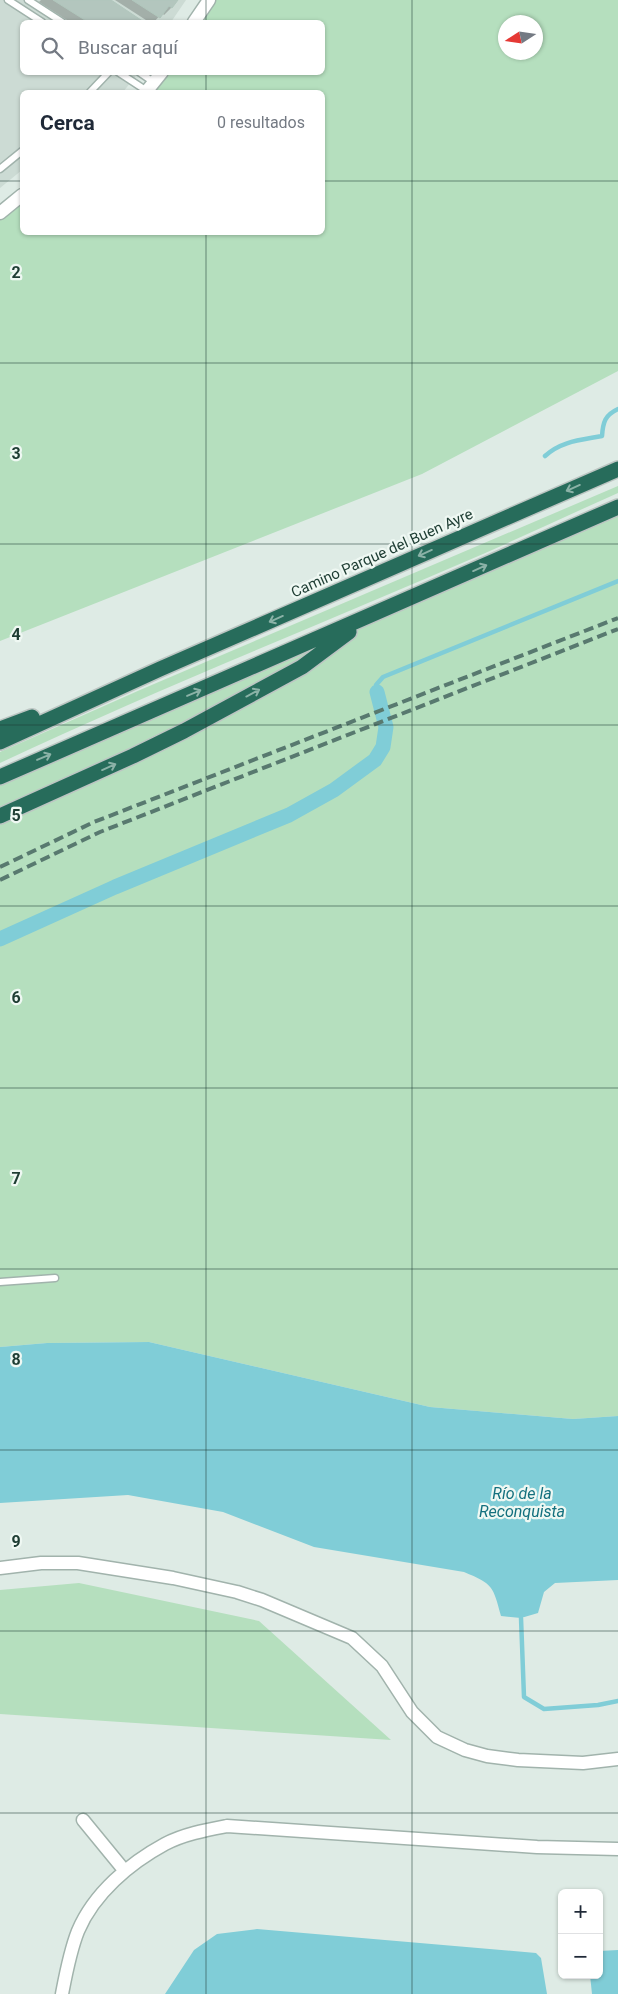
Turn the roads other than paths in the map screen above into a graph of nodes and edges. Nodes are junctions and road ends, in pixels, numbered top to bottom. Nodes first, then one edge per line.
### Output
1 (8, 0) edge
2 (28, 0) edge
3 (209, 0) edge
4 (39, 20) edge
5 (59, 20) edge
6 (195, 20) edge
7 (106, 75) edge
8 (126, 75) edge
9 (142, 75) edge
10 (152, 85) edge
11 (92, 90) edge
12 (20, 153) edge
13 (0, 168) edge
14 (20, 198) edge
15 (0, 213) edge
16 (618, 469) edge
17 (618, 507) edge
18 (371, 616) junction
19 (160, 669) junction
20 (0, 729) edge
21 (0, 742) edge
22 (0, 777) edge
23 (0, 816) edge
24 (55, 1278) dead end
25 (0, 1282) edge
26 (0, 1568) edge
27 (618, 1759) edge
28 (83, 1820) dead end
29 (618, 1849) edge
30 (124, 1870) junction
31 (64, 1991) edge

1 - 4 lane
2 - 5 lane
3 - 6 street
7 - 11 lane
8 - 10 lane
9 - 10 lane
12 - 13 lane
14 - 15 street
16 -> 19 highway, Camino Parque del Buen Ayre
18 -> 17 highway
22 -> 18 highway
23 -> 18 highway
19 - 20 highway
19 - 21 highway
24 - 25 lane
26 - 27 street
28 - 30 street
29 - 30 street
30 - 31 street

